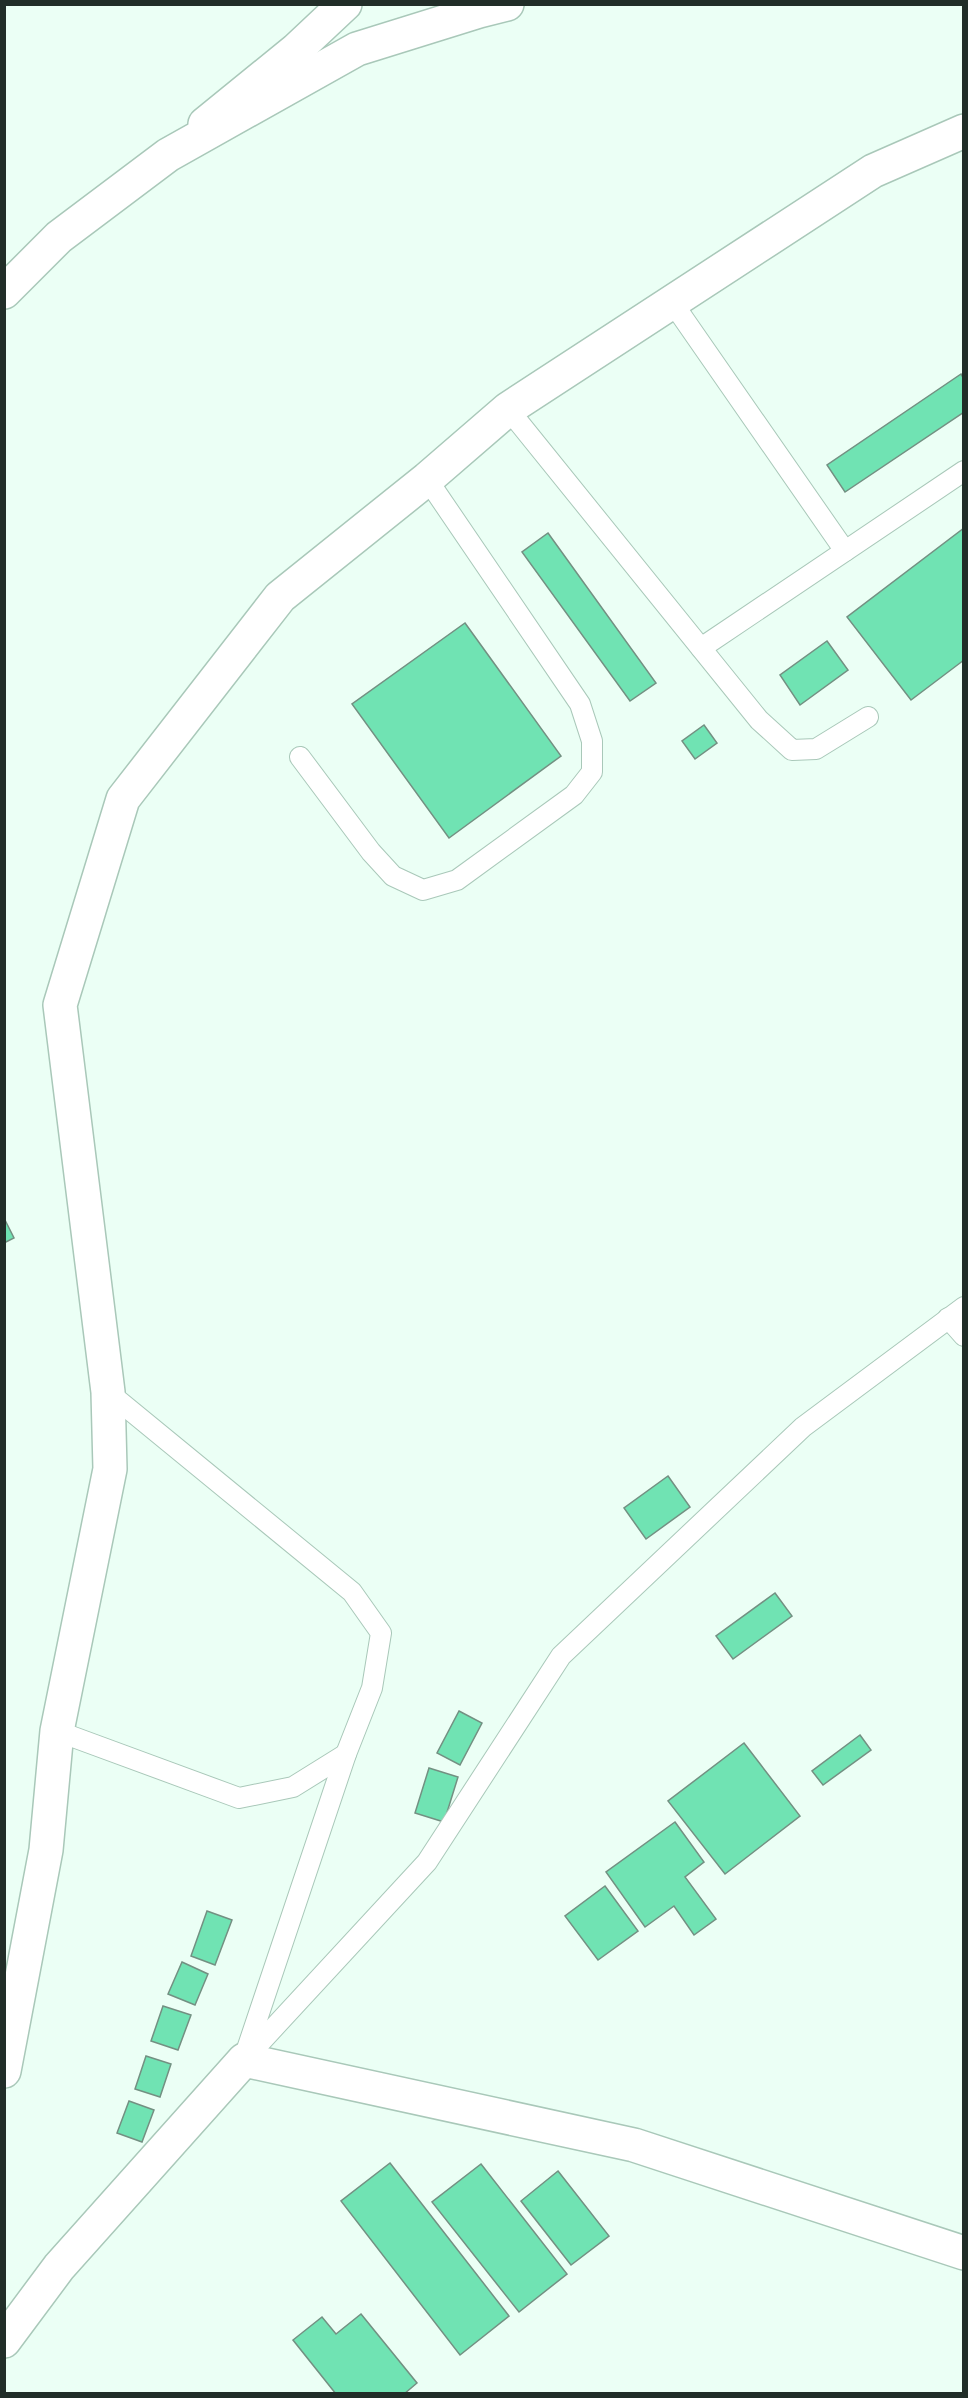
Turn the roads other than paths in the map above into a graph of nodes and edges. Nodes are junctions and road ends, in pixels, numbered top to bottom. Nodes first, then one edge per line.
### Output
1 (345, 4) edge
2 (507, 4) edge
3 (963, 131) edge
4 (168, 155) junction
5 (4, 292) edge
6 (672, 302) junction
7 (508, 409) junction
8 (963, 471) edge
9 (427, 479) junction
10 (845, 551) junction
11 (701, 648) junction
12 (868, 717) dead end
13 (300, 757) dead end
14 (956, 1312) edge
15 (963, 1336) edge
16 (108, 1392) junction
17 (57, 1731) junction
18 (346, 1754) junction
19 (244, 2060) junction
20 (4, 2071) edge
21 (963, 2253) edge
22 (4, 2341) edge

1 - 4 street
2 - 4 street
3 - 6 street
4 - 5 street
6 - 7 street
6 - 10 lane
7 - 9 street
7 - 11 lane
8 - 10 lane
9 - 13 lane
9 - 16 street
10 - 11 lane
11 - 12 lane
14 - 15 lane
14 - 19 lane
16 - 17 street
16 - 18 lane
17 - 18 lane
17 - 20 street
18 - 19 lane
19 - 21 street
19 - 22 street

